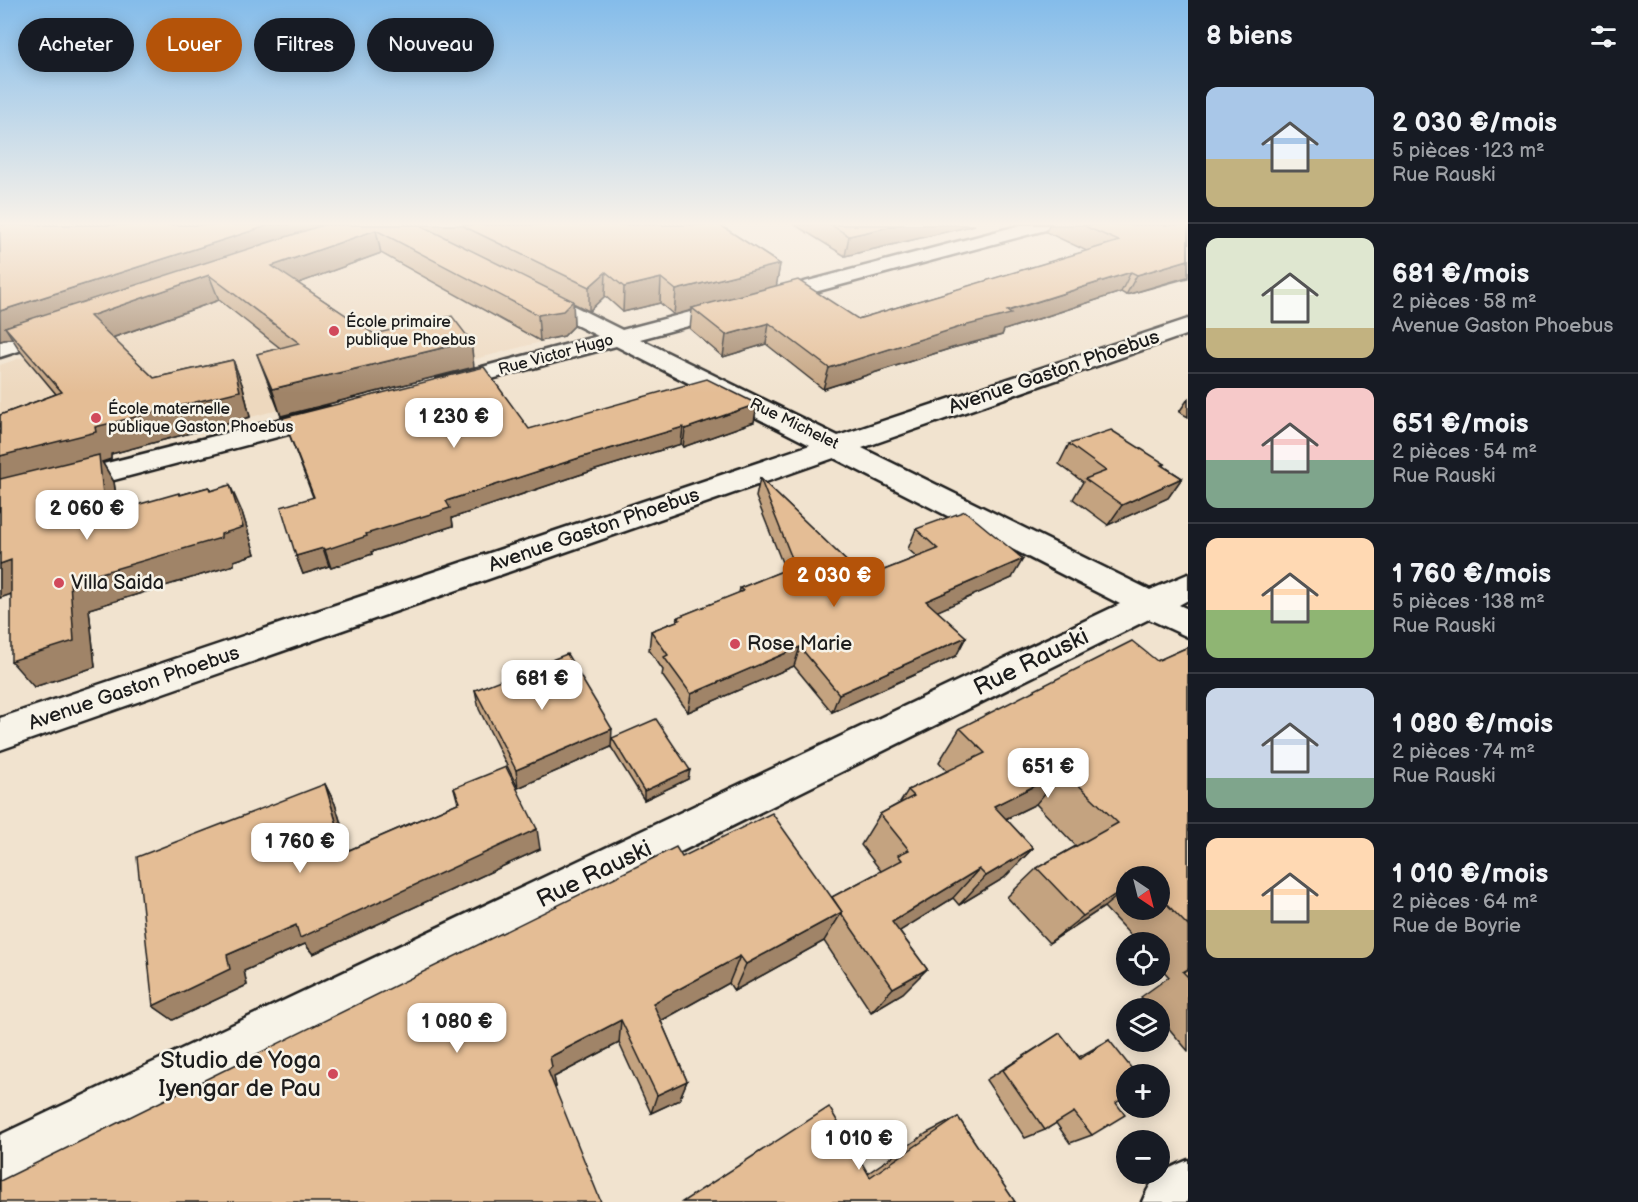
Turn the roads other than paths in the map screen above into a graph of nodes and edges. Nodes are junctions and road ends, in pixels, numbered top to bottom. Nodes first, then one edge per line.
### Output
1 (834, 281) edge
2 (519, 287) edge
3 (78, 324) edge
4 (1188, 326) edge
5 (620, 339) junction
6 (0, 350) edge
7 (420, 391) edge
8 (357, 407) edge
9 (838, 446) junction
10 (0, 500) edge
11 (1188, 586) edge
12 (1150, 604) junction
13 (1188, 624) edge
14 (0, 734) edge
15 (0, 1163) edge
16 (1188, 1188) edge
17 (1170, 1202) edge

1 - 5 street, Rue Victor Hugo
2 - 5 street, Rue Michelet
3 - 6 street
4 - 9 street, Avenue Gaston Phoebus
5 - 7 street, Rue Victor Hugo
5 - 9 street, Rue Michelet
8 - 10 street
9 - 12 street, Rue Michelet
9 - 14 street, Avenue Gaston Phoebus
11 - 12 street, Rue Rauski
12 - 13 street, Rue Michelet
12 - 15 street, Rue Rauski
16 - 17 street

